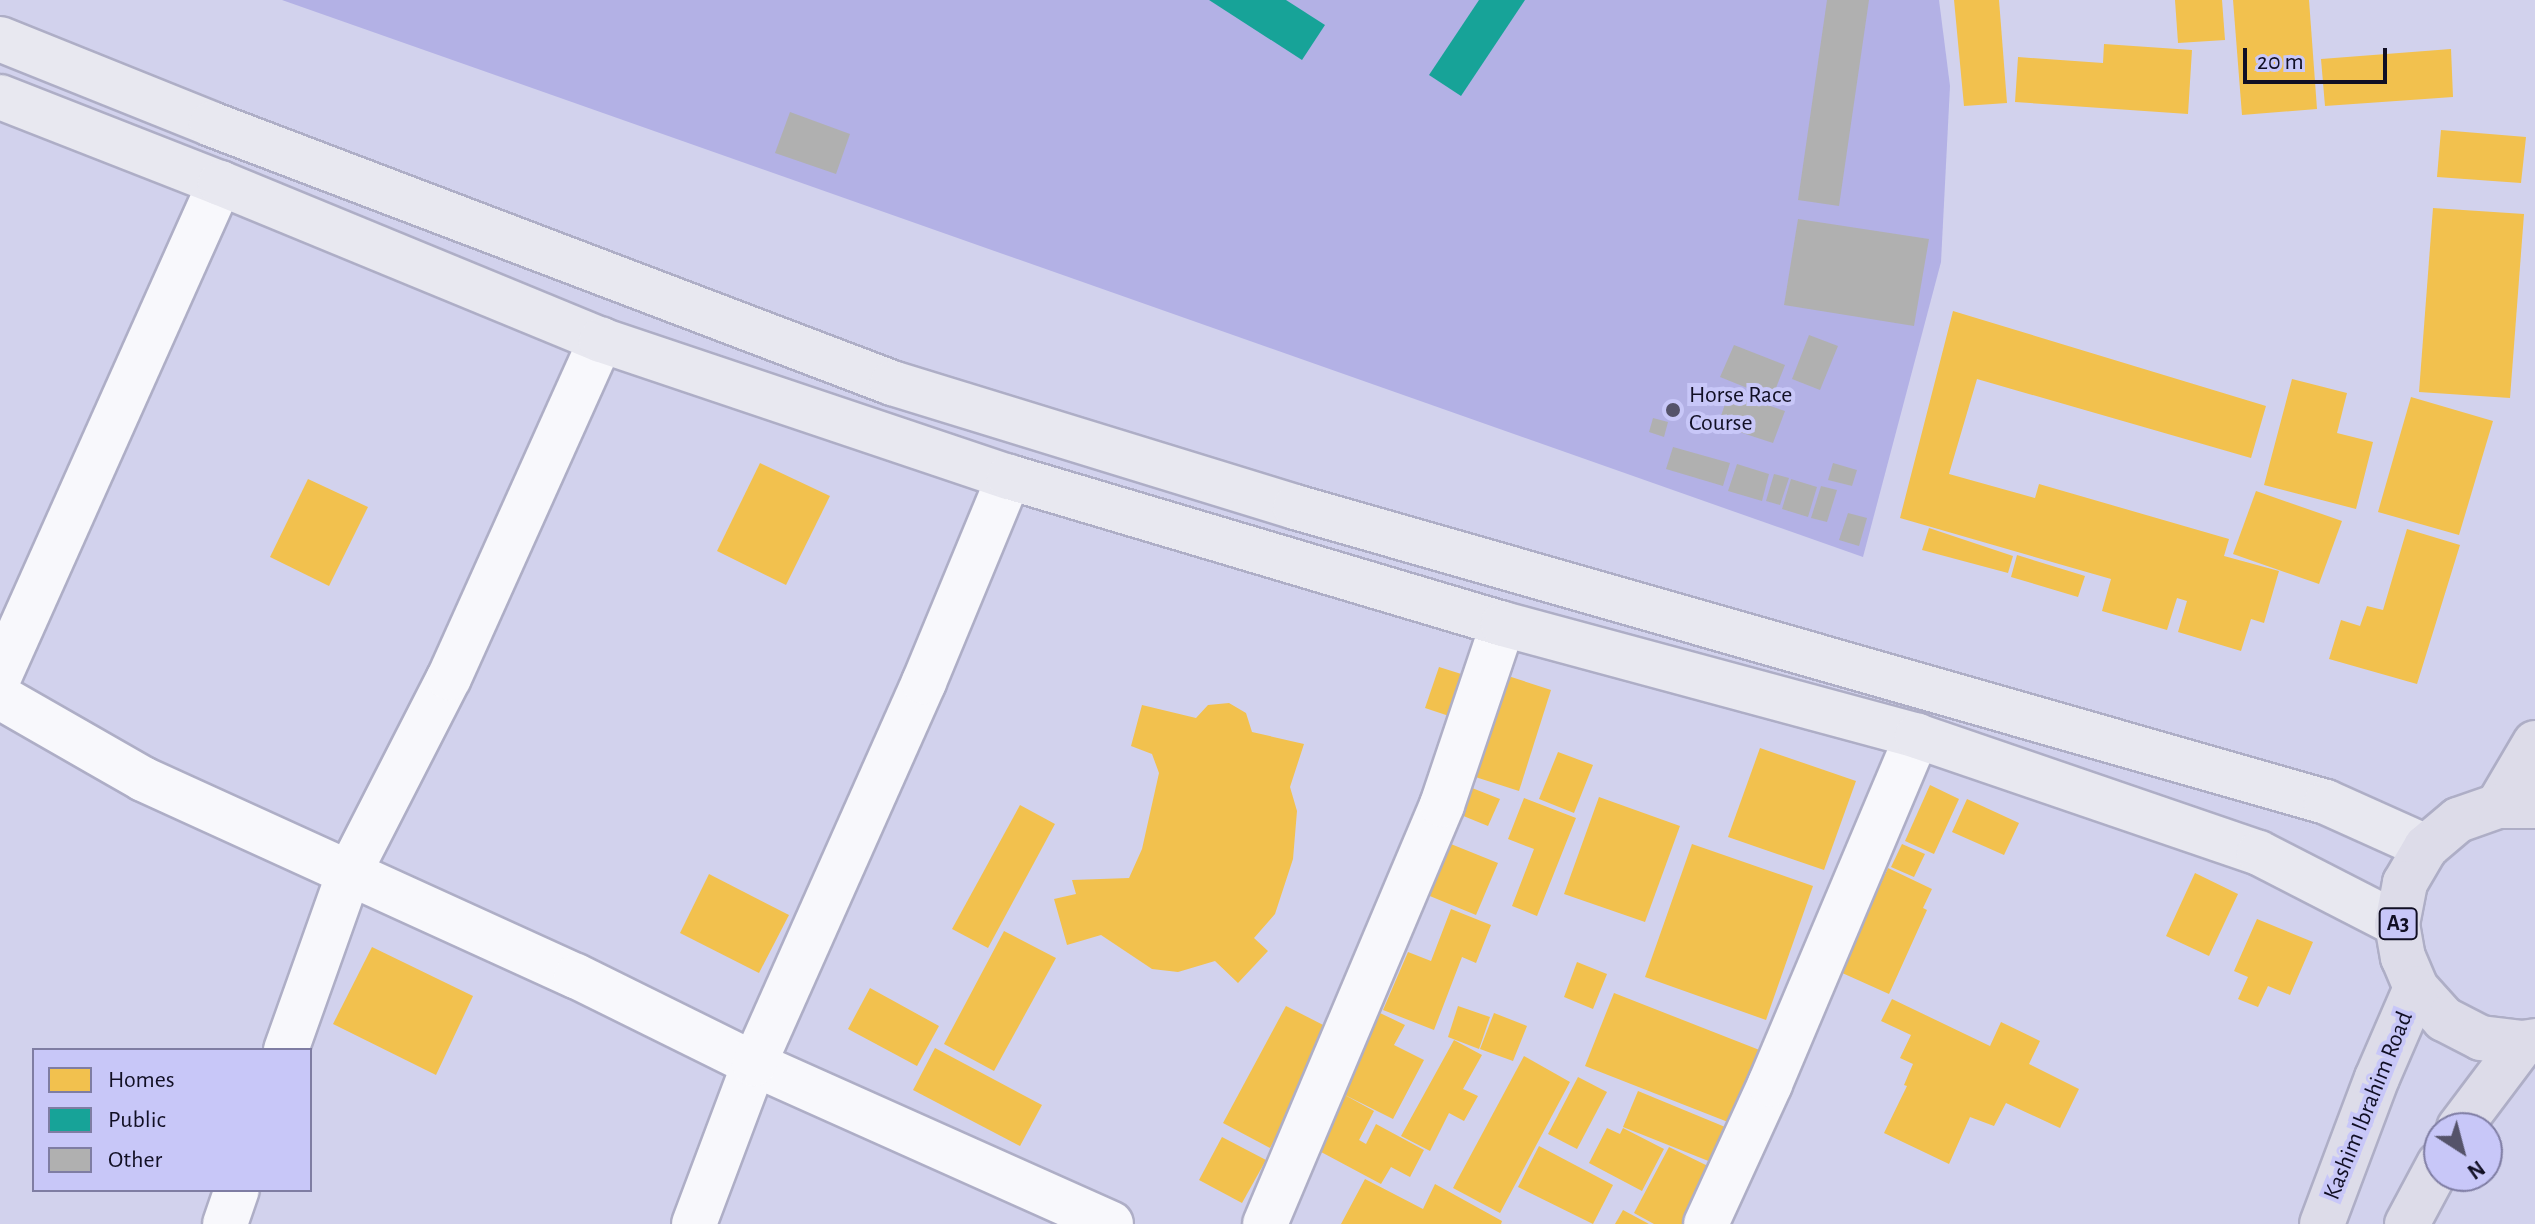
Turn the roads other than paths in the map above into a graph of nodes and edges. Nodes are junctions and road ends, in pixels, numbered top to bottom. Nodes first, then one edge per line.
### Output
1 (0, 39) edge
2 (0, 97) edge
3 (220, 183) junction
4 (601, 340) junction
5 (1009, 477) junction
6 (1503, 624) junction
7 (0, 675) edge
8 (0, 697) edge
9 (1917, 736) junction
10 (2535, 743) edge
11 (2516, 806) edge
12 (2426, 847) junction
13 (349, 873) junction
14 (2397, 924) junction
15 (2416, 988) junction
16 (2529, 1042) edge
17 (287, 1048) edge
18 (754, 1064) junction
19 (2472, 1112) edge
20 (236, 1192) edge
21 (2424, 1192) edge
22 (225, 1224) edge
23 (694, 1224) edge
24 (1111, 1224) edge
25 (1265, 1224) edge
26 (1706, 1224) edge
27 (2322, 1224) edge
28 (2407, 1224) edge

1 - 12 main road
2 - 3 main road
3 - 4 main road
3 - 7 street
4 - 5 main road
4 - 13 street
5 - 6 main road
5 - 18 street
6 - 9 main road
6 - 25 street
8 - 13 street
9 - 14 main road
9 - 26 street
10 - 11 highway, A3
11 - 12 highway, A3
12 - 14 highway, A3
13 - 17 street
13 - 18 street
14 - 15 highway, A3
15 - 16 highway, A3
15 - 27 highway, Kashim Ibrahim Road
16 - 19 highway, A3
18 - 23 street
18 - 24 street
20 - 22 street
21 - 28 highway

